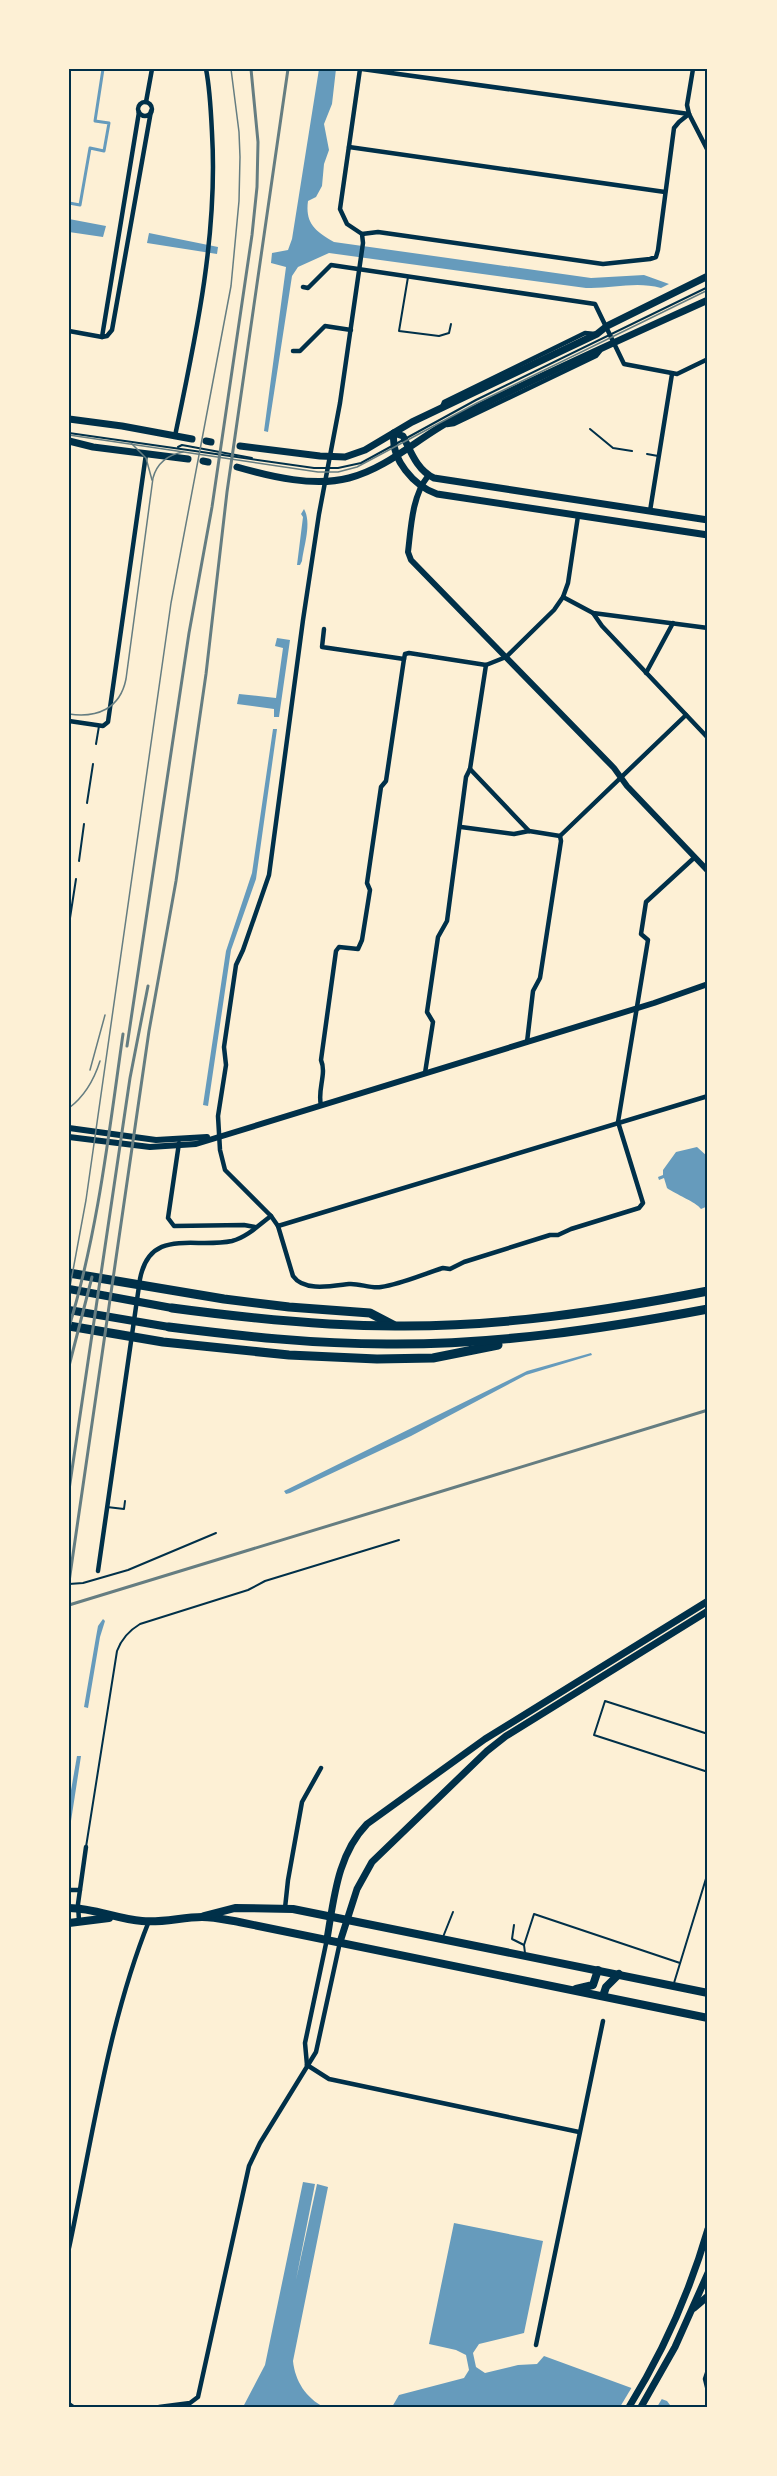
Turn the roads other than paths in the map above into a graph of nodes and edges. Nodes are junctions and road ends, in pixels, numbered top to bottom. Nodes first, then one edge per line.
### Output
1 (152, 69) edge
2 (206, 69) edge
3 (361, 69) edge
4 (693, 69) edge
5 (146, 102) junction
6 (152, 111) junction
7 (139, 112) junction
8 (689, 114) junction
9 (349, 147) junction
10 (708, 151) edge
11 (665, 192) junction
12 (362, 234) junction
13 (359, 270) junction
14 (708, 276) edge
15 (408, 277) junction
16 (303, 287) dead end
17 (708, 287) edge
18 (708, 300) edge
19 (451, 324) dead end
20 (607, 326) junction
21 (351, 330) junction
22 (69, 331) edge
23 (612, 334) junction
24 (102, 337) junction
25 (615, 343) junction
26 (293, 351) dead end
27 (708, 359) edge
28 (672, 374) junction
29 (69, 419) edge
30 (590, 429) dead end
31 (69, 433) edge
32 (394, 433) junction
33 (175, 436) junction
34 (192, 439) dead end
35 (404, 439) junction
36 (69, 441) edge
37 (394, 445) junction
38 (240, 446) dead end
39 (409, 448) junction
40 (632, 451) dead end
41 (146, 454) junction
42 (398, 454) junction
43 (647, 454) dead end
44 (659, 456) junction
45 (330, 457) junction
46 (188, 459) dead end
47 (237, 467) dead end
48 (327, 469) junction
49 (428, 476) junction
50 (325, 481) junction
51 (420, 486) junction
52 (650, 511) junction
53 (578, 516) junction
54 (708, 520) edge
55 (708, 535) edge
56 (563, 597) junction
57 (593, 613) junction
58 (673, 623) junction
59 (708, 628) edge
60 (324, 629) dead end
61 (506, 657) junction
62 (404, 659) junction
63 (486, 665) junction
64 (646, 673) junction
65 (686, 715) junction
66 (69, 721) edge
67 (99, 725) junction
68 (708, 738) edge
69 (96, 744) dead end
70 (93, 764) dead end
71 (470, 769) junction
72 (621, 777) junction
73 (87, 803) dead end
74 (84, 824) dead end
75 (461, 827) junction
76 (529, 831) junction
77 (560, 836) junction
78 (695, 857) junction
79 (79, 861) dead end
80 (708, 871) edge
81 (76, 879) dead end
82 (70, 918) edge
83 (708, 984) edge
84 (637, 1008) junction
85 (527, 1042) junction
86 (425, 1073) junction
87 (708, 1096) edge
88 (321, 1105) junction
89 (618, 1122) junction
90 (69, 1128) edge
91 (69, 1137) edge
92 (220, 1137) junction
93 (179, 1143) junction
94 (271, 1216) junction
95 (278, 1226) junction
96 (255, 1227) junction
97 (69, 1273) edge
98 (69, 1289) edge
99 (708, 1291) edge
100 (172, 1308) joint
101 (708, 1309) edge
102 (69, 1310) edge
103 (69, 1326) edge
104 (395, 1326) junction
105 (168, 1327) joint
106 (546, 1335) junction
107 (125, 1501) dead end
108 (107, 1507) junction
109 (216, 1533) dead end
110 (399, 1540) dead end
111 (98, 1571) joint
112 (97, 1579) junction
113 (69, 1584) edge
114 (708, 1601) edge
115 (708, 1611) edge
116 (708, 1734) edge
117 (321, 1768) dead end
118 (708, 1772) edge
119 (86, 1847) joint
120 (708, 1872) edge
121 (69, 1890) edge
122 (80, 1890) junction
123 (69, 1908) edge
124 (78, 1908) junction
125 (285, 1908) junction
126 (453, 1912) dead end
127 (331, 1916) junction
128 (113, 1917) junction
129 (202, 1917) junction
130 (348, 1919) junction
131 (79, 1921) junction
132 (149, 1922) junction
133 (69, 1923) edge
134 (514, 1925) dead end
135 (443, 1938) junction
136 (327, 1939) junction
137 (340, 1942) junction
138 (524, 1946) junction
139 (525, 1954) junction
140 (680, 1963) junction
141 (598, 1970) junction
142 (619, 1974) junction
143 (673, 1986) junction
144 (572, 1990) junction
145 (708, 1993) edge
146 (603, 1996) junction
147 (708, 2018) edge
148 (603, 2021) dead end
149 (307, 2066) junction
150 (579, 2132) junction
151 (708, 2229) edge
152 (69, 2248) edge
153 (708, 2273) edge
154 (708, 2296) edge
155 (692, 2310) junction
156 (536, 2345) dead end
157 (708, 2370) edge
158 (708, 2391) edge
159 (69, 2404) edge
160 (73, 2407) edge
161 (159, 2407) edge
162 (629, 2407) edge
163 (641, 2407) edge

1 - 5 street
2 - 33 street
3 - 8 street
3 - 9 street
4 - 8 street
5 - 6 street
5 - 7 street
6 - 7 street
6 - 24 street
7 - 24 street
8 - 10 street
8 - 11 street
9 - 11 street
9 - 12 street
11 - 12 street
12 - 13 street
13 - 15 street
13 - 16 street
13 - 21 street
14 - 20 main road
15 - 19 lane
15 - 20 street
17 - 23 lane
18 - 25 main road
20 - 23 street
20 - 32 main road
21 - 26 street
21 - 45 street
22 - 24 street
23 - 25 street
23 - 35 lane
25 - 28 street
25 - 39 main road
27 - 28 street
28 - 44 street
29 - 33 main road
30 - 40 lane
31 - 48 lane
32 - 35 main road
32 - 37 main road
32 - 45 main road
33 - 34 main road
35 - 37 lane
35 - 39 main road
36 - 41 main road
37 - 42 main road
37 - 48 lane
38 - 45 main road
39 - 42 main road
39 - 49 main road
41 - 46 main road
41 - 67 street
42 - 50 main road
42 - 51 main road
43 - 44 lane
44 - 52 street
45 - 48 street
47 - 50 main road
48 - 50 street
49 - 51 street
49 - 52 main road
50 - 92 street
51 - 53 main road
51 - 61 street
52 - 54 main road
53 - 55 main road
53 - 56 street
56 - 57 street
56 - 61 street
57 - 58 street
57 - 64 street
58 - 59 street
58 - 64 street
60 - 62 street
61 - 63 street
61 - 72 street
62 - 63 street
62 - 88 street
63 - 71 street
64 - 65 street
65 - 68 street
65 - 72 street
66 - 67 street
67 - 69 lane
70 - 73 lane
71 - 75 street
71 - 76 street
72 - 77 street
72 - 78 street
74 - 79 lane
75 - 76 street
75 - 86 street
76 - 77 street
77 - 85 street
78 - 80 street
78 - 84 street
81 - 82 lane
83 - 84 street
84 - 85 street
84 - 89 street
85 - 86 street
86 - 88 street
87 - 89 street
88 - 92 street
89 - 95 street
89 - 95 street
90 - 93 street
91 - 93 street
92 - 93 street
92 - 94 street
93 - 96 street
94 - 95 street
94 - 96 street
96 - 108 street
97 - 104 highway
98 - 100 main road
99 - 104 highway
100 - 104 highway
101 - 106 highway
102 - 105 main road
103 - 106 highway
105 - 106 highway
107 - 108 lane
108 - 111 street
109 - 112 lane
110 - 119 lane
111 - 112 lane
112 - 113 lane
114 - 127 main road
115 - 130 main road
116 - 118 lane
117 - 125 street
119 - 122 street
120 - 140 lane
121 - 122 street
122 - 124 street
123 - 124 main road
124 - 128 main road
124 - 131 street
125 - 127 main road
125 - 129 main road
126 - 135 lane
127 - 130 main road
127 - 136 main road
128 - 131 main road
128 - 132 main road
129 - 132 main road
129 - 136 main road
130 - 135 main road
130 - 137 main road
131 - 133 main road
132 - 152 street
134 - 138 lane
135 - 139 main road
136 - 137 main road
136 - 149 street
137 - 144 main road
137 - 149 street
138 - 139 lane
138 - 140 lane
139 - 141 main road
140 - 143 lane
141 - 142 main road
141 - 144 main road
142 - 143 main road
142 - 146 main road
143 - 145 main road
144 - 146 main road
146 - 147 main road
148 - 150 street
149 - 150 street
149 - 161 street
150 - 156 street
151 - 162 main road
153 - 155 main road
154 - 155 main road
155 - 163 main road
157 - 158 street
159 - 160 street

